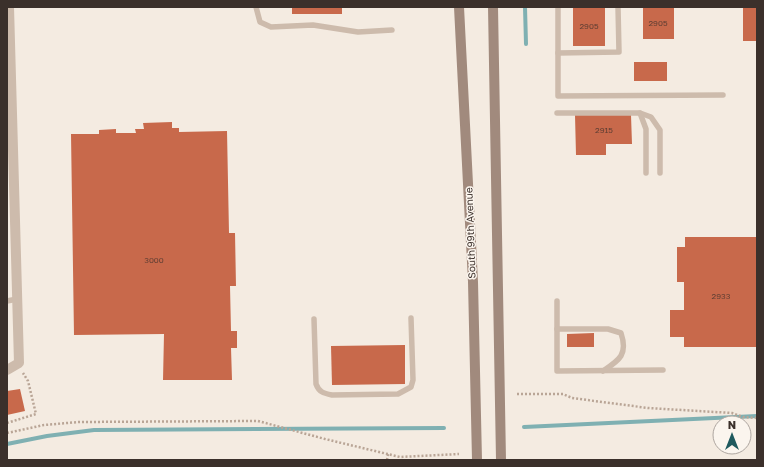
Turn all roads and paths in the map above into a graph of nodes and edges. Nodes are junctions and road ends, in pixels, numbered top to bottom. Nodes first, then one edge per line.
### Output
1 (9, 7) edge
2 (256, 7) edge
3 (459, 7) edge
4 (493, 7) edge
5 (558, 7) edge
6 (618, 7) edge
7 (392, 30) dead end
8 (558, 53) junction
9 (9, 58) edge
10 (723, 95) dead end
11 (640, 112) junction
12 (557, 114) dead end
13 (10, 125) edge
14 (646, 173) dead end
15 (660, 173) dead end
16 (11, 233) edge
17 (12, 300) edge
18 (557, 301) dead end
19 (411, 318) dead end
20 (314, 319) dead end
21 (557, 329) junction
22 (14, 366) edge
23 (663, 370) dead end
24 (603, 371) junction
25 (517, 394) dead end
26 (757, 418) edge
27 (7, 423) edge
28 (7, 433) edge
29 (388, 454) junction
30 (459, 454) dead end
31 (387, 460) edge
32 (477, 460) edge
33 (501, 460) edge

1 - 9 street
2 - 7 lane
3 - 32 main road, South 99th Avenue
4 - 33 main road
5 - 8 lane
6 - 8 lane
8 - 10 lane
9 - 13 street
11 - 12 lane
11 - 14 lane
11 - 15 lane
13 - 16 street
16 - 17 street
17 - 22 street
18 - 21 lane
19 - 20 lane
21 - 24 lane
21 - 24 lane
22 - 27 path
23 - 24 lane
25 - 26 path
28 - 29 path
29 - 30 path
29 - 31 path

